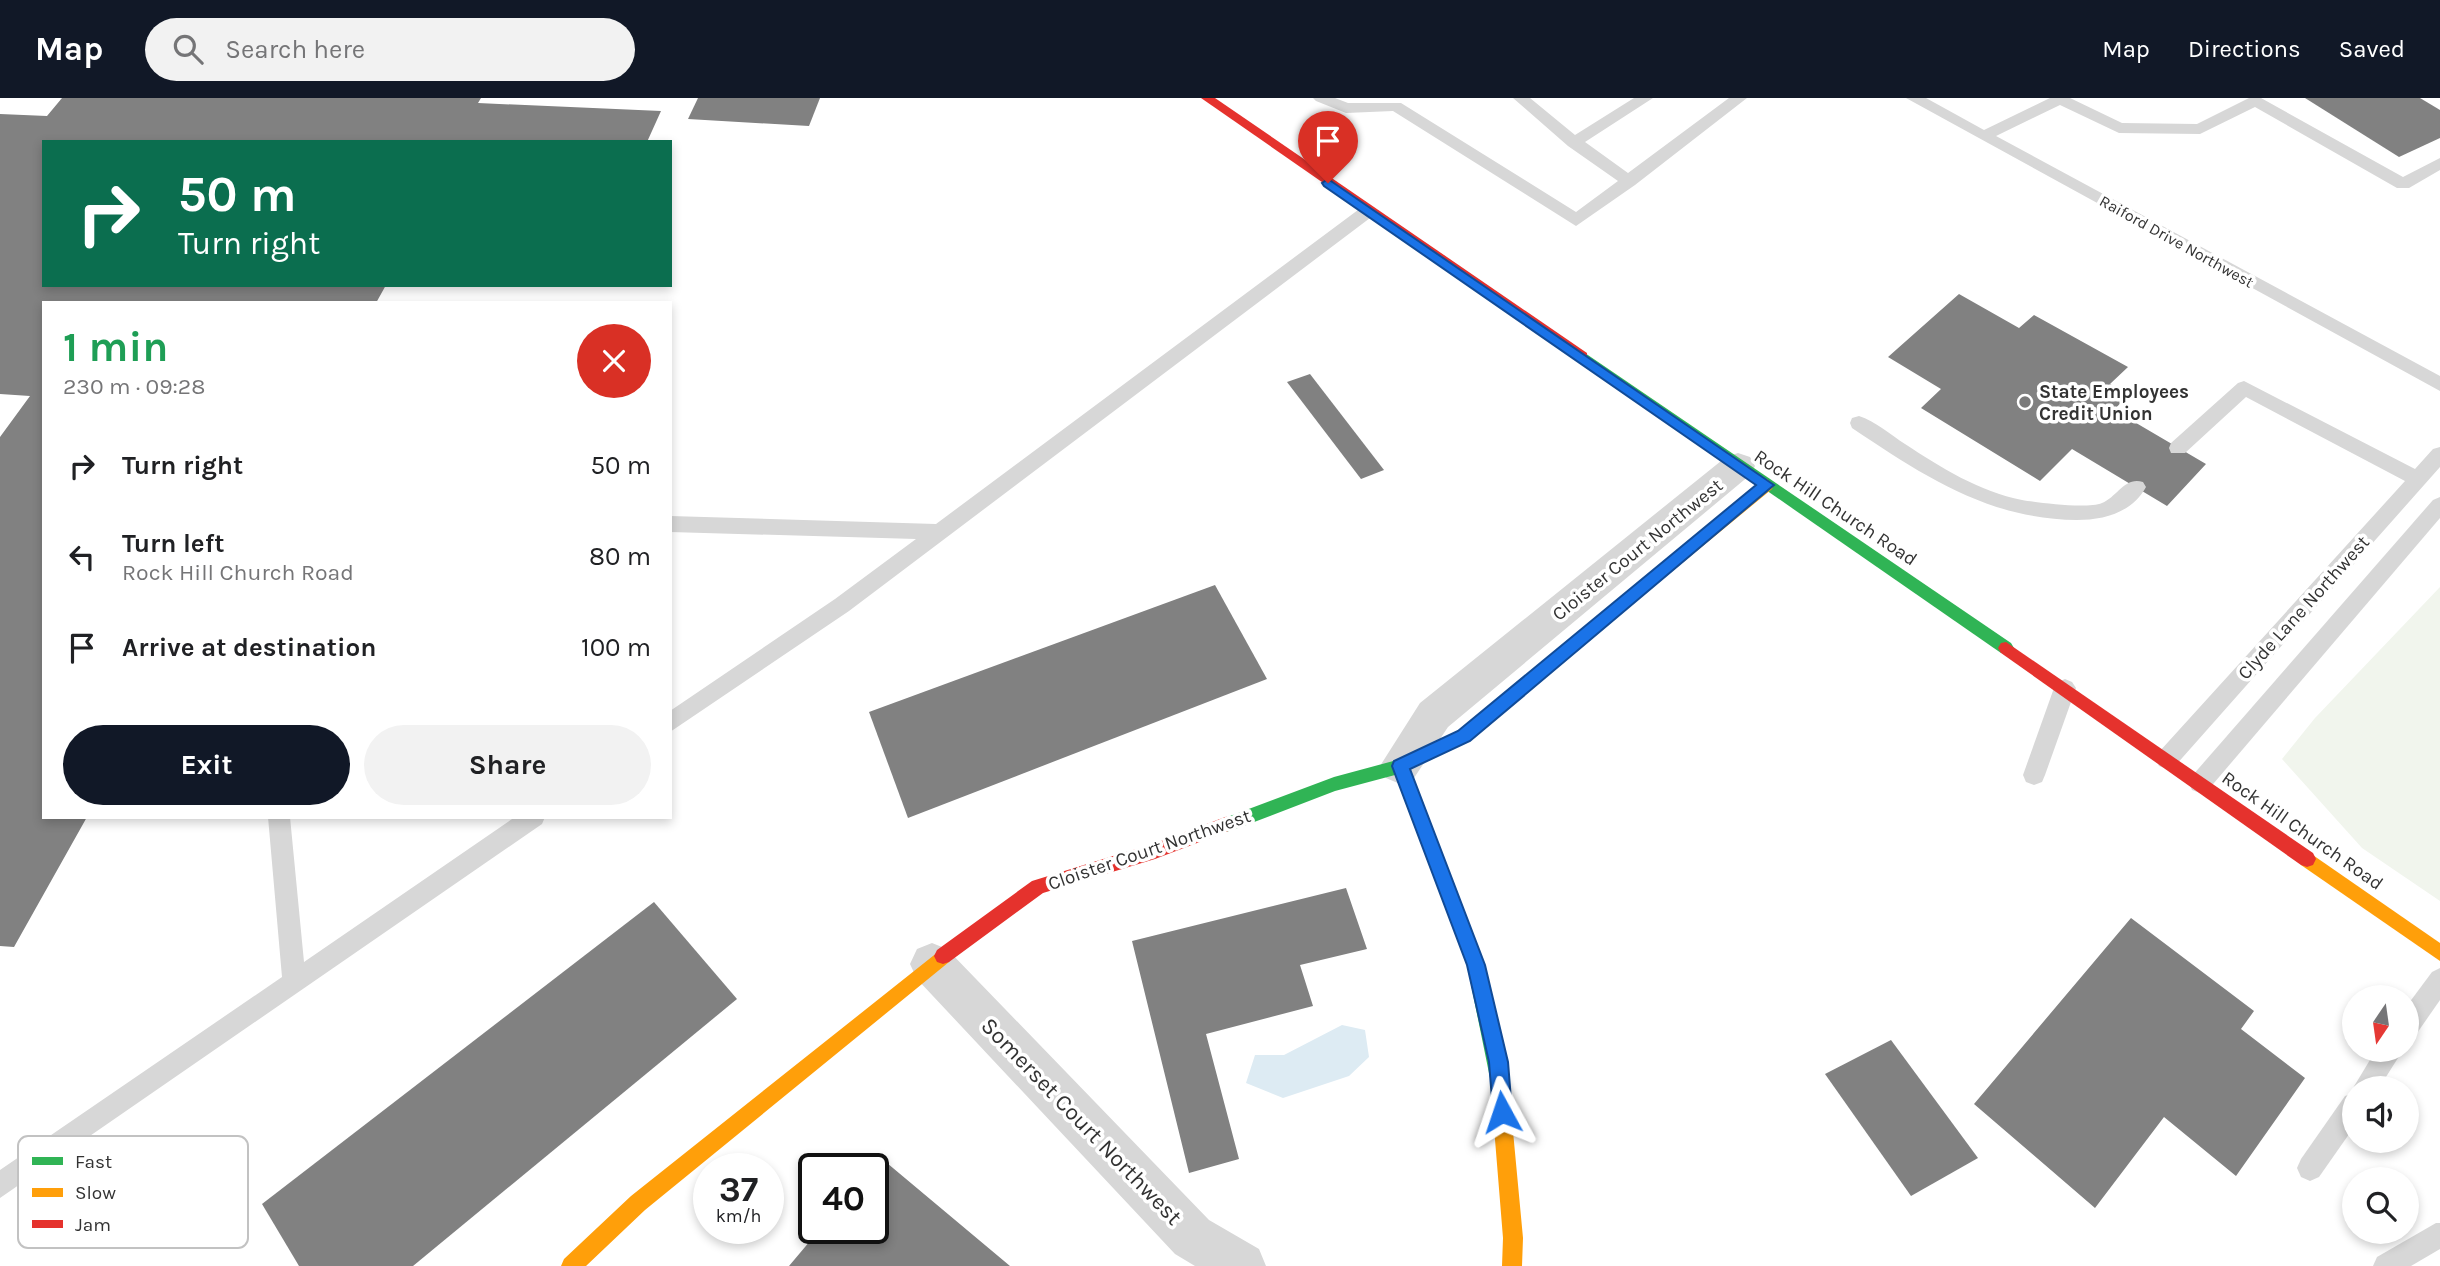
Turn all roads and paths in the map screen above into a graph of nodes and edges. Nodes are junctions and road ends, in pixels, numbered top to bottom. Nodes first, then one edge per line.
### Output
1 (1207, 98) edge
2 (1321, 98) edge
3 (1521, 98) edge
4 (1645, 98) edge
5 (1739, 98) edge
6 (1914, 98) edge
7 (2061, 98) edge
8 (1398, 102) edge
9 (1984, 136) junction
10 (1574, 142) junction
11 (2440, 163) edge
12 (1629, 181) junction
13 (1368, 211) junction
14 (2440, 384) edge
15 (1859, 423) dead end
16 (2178, 448) dead end
17 (2440, 454) edge
18 (1752, 475) junction
19 (2418, 479) junction
20 (2136, 487) dead end
21 (2440, 505) edge
22 (672, 524) edge
23 (939, 532) junction
24 (2065, 688) junction
25 (672, 722) edge
26 (2166, 759) junction
27 (1400, 766) junction
28 (2034, 775) dead end
29 (2200, 783) junction
30 (279, 819) edge
31 (531, 819) edge
32 (2440, 953) edge
33 (932, 964) junction
34 (2440, 979) edge
35 (294, 983) junction
36 (2419, 1009) edge
37 (2342, 1122) edge
38 (71, 1136) edge
39 (2310, 1168) dead end
40 (18, 1173) edge
41 (0, 1185) edge
42 (2440, 1236) edge
43 (571, 1266) edge
44 (1242, 1266) edge
45 (1512, 1266) edge
46 (2386, 1266) edge

1 - 13 main road, Rock Hill Church Road
2 - 8 lane
3 - 10 lane
4 - 10 lane
5 - 12 lane
6 - 9 lane, Raiford Drive Northwest
7 - 9 lane
7 - 11 lane
8 - 12 lane
9 - 14 lane, Raiford Drive Northwest
10 - 12 lane
13 - 18 main road, Rock Hill Church Road
13 - 23 lane
15 - 20 lane
16 - 19 lane
17 - 19 lane, Clyde Lane Northwest
18 - 24 main road, Rock Hill Church Road
18 - 27 street, Cloister Court Northwest
19 - 26 lane, Clyde Lane Northwest
21 - 29 lane
22 - 23 lane
23 - 25 lane
24 - 26 main road, Rock Hill Church Road
24 - 28 lane
26 - 29 main road, Rock Hill Church Road
27 - 33 main road, Cloister Court Northwest
27 - 45 main road
29 - 32 main road, Rock Hill Church Road
30 - 35 lane
31 - 35 lane
33 - 43 main road, Cloister Court Northwest
33 - 44 street, Somerset Court Northwest
34 - 36 lane
35 - 38 lane
37 - 39 lane
40 - 41 lane
42 - 46 lane

